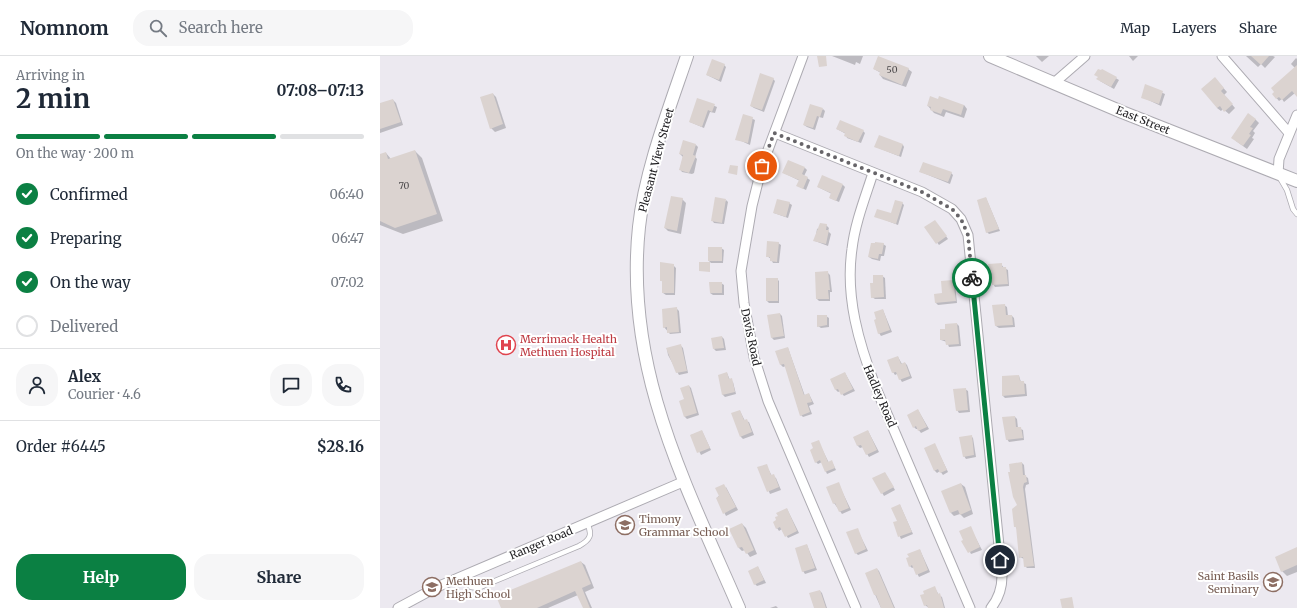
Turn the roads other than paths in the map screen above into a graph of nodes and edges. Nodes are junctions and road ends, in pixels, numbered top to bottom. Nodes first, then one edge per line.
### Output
1 (687, 56) edge
2 (804, 56) edge
3 (990, 56) edge
4 (1085, 56) edge
5 (1222, 56) edge
6 (1054, 83) junction
7 (1297, 115) edge
8 (774, 133) junction
9 (1290, 133) junction
10 (873, 173) junction
11 (1278, 174) junction
12 (1297, 181) edge
13 (1297, 214) edge
14 (684, 481) junction
15 (587, 523) junction
16 (462, 577) junction
17 (398, 608) edge
18 (739, 608) edge
19 (856, 608) edge
20 (970, 608) edge
21 (991, 608) edge

1 - 14 street, Pleasant View Street
2 - 8 street, Davis Road
3 - 6 street, East Street
4 - 6 street
5 - 9 street
6 - 11 street, East Street
7 - 9 street
8 - 10 street
8 - 19 street, Davis Road
9 - 11 street
10 - 20 street, Hadley Road
10 - 21 street
11 - 12 street, East Street
11 - 13 lane
14 - 15 street, Ranger Road
14 - 18 street, Pleasant View Street
15 - 16 street, Ranger Road
15 - 16 lane
16 - 17 street, Ranger Road

